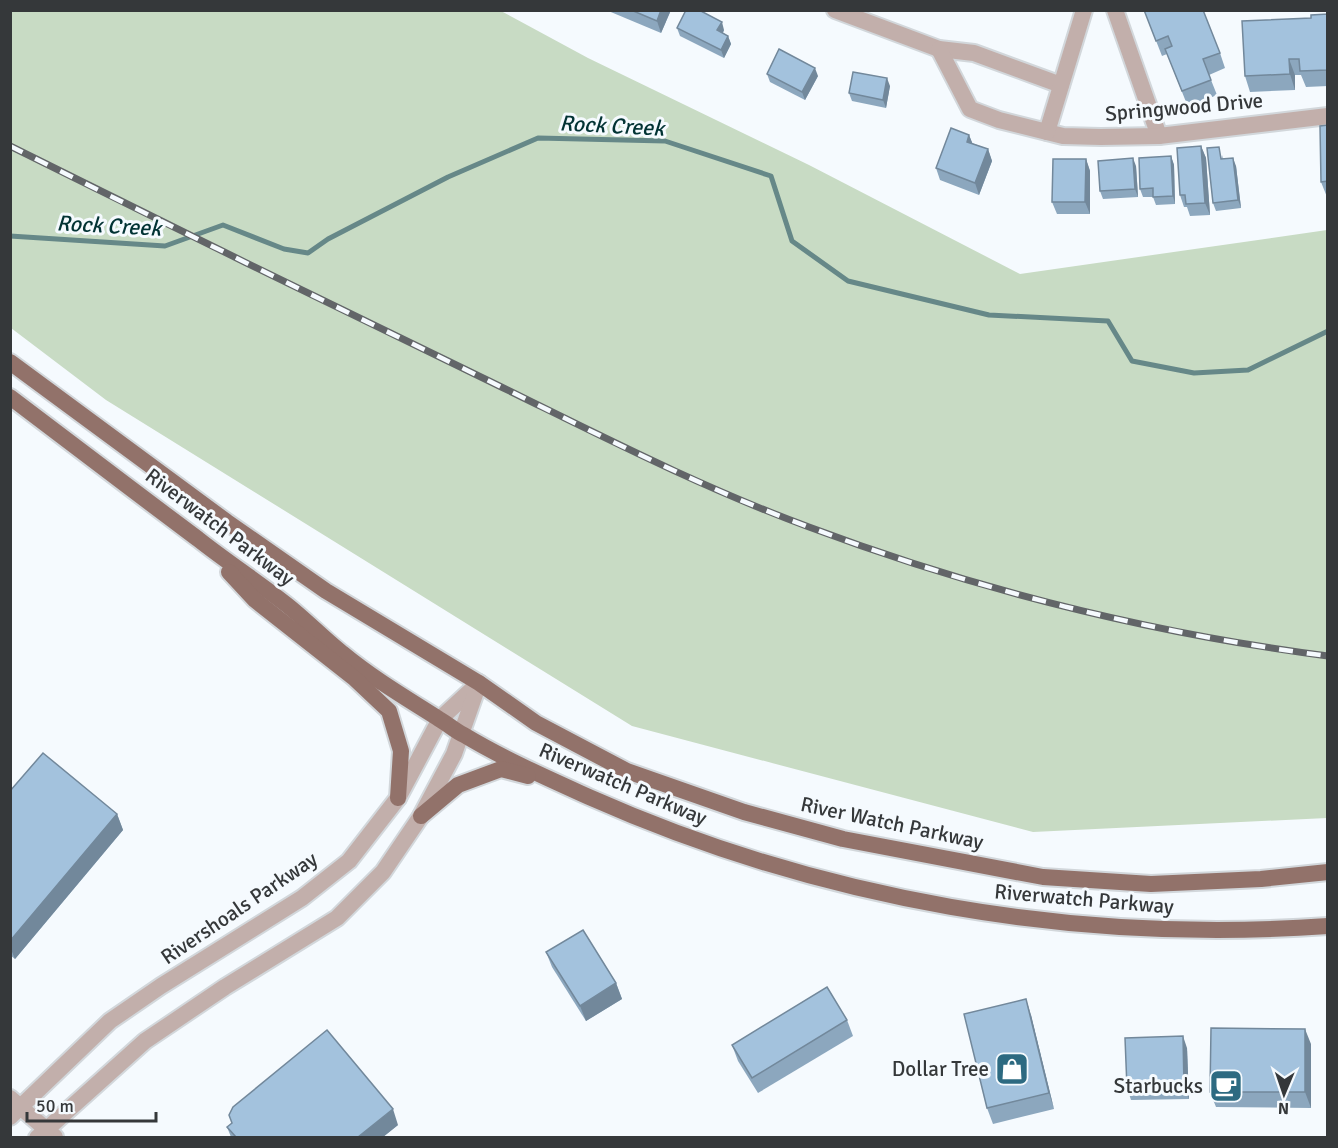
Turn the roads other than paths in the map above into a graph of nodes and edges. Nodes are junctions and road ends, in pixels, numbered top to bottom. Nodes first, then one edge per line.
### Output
1 (835, 10) edge
2 (1084, 10) edge
3 (1115, 10) edge
4 (939, 49) junction
5 (1061, 85) junction
6 (1328, 116) edge
7 (1047, 132) junction
8 (1159, 135) junction
9 (10, 362) edge
10 (10, 397) edge
11 (199, 540) junction
12 (479, 683) junction
13 (440, 719) junction
14 (462, 735) junction
15 (563, 785) junction
16 (398, 798) junction
17 (421, 816) junction
18 (1328, 872) edge
19 (1328, 926) edge
20 (14, 1107) edge
21 (46, 1135) edge

1 - 4 street
2 - 5 street
3 - 8 street
4 - 5 street
4 - 7 street, Springwood Drive
5 - 7 street
6 - 8 street, Springwood Drive
7 - 8 street, Springwood Drive
9 - 12 main road, Riverwatch Parkway
10 - 11 main road, Riverwatch Parkway
11 - 13 main road, Riverwatch Parkway
11 - 16 main road
12 - 13 street, Rivershoals Parkway
12 - 14 street
12 - 18 main road, River Watch Parkway
13 - 14 main road, Riverwatch Parkway
13 - 16 street, Rivershoals Parkway
14 - 15 main road, Riverwatch Parkway
14 - 17 street
15 - 17 main road
15 - 19 main road, Riverwatch Parkway
16 - 20 street, Rivershoals Parkway
17 - 21 street
20 - 21 street

